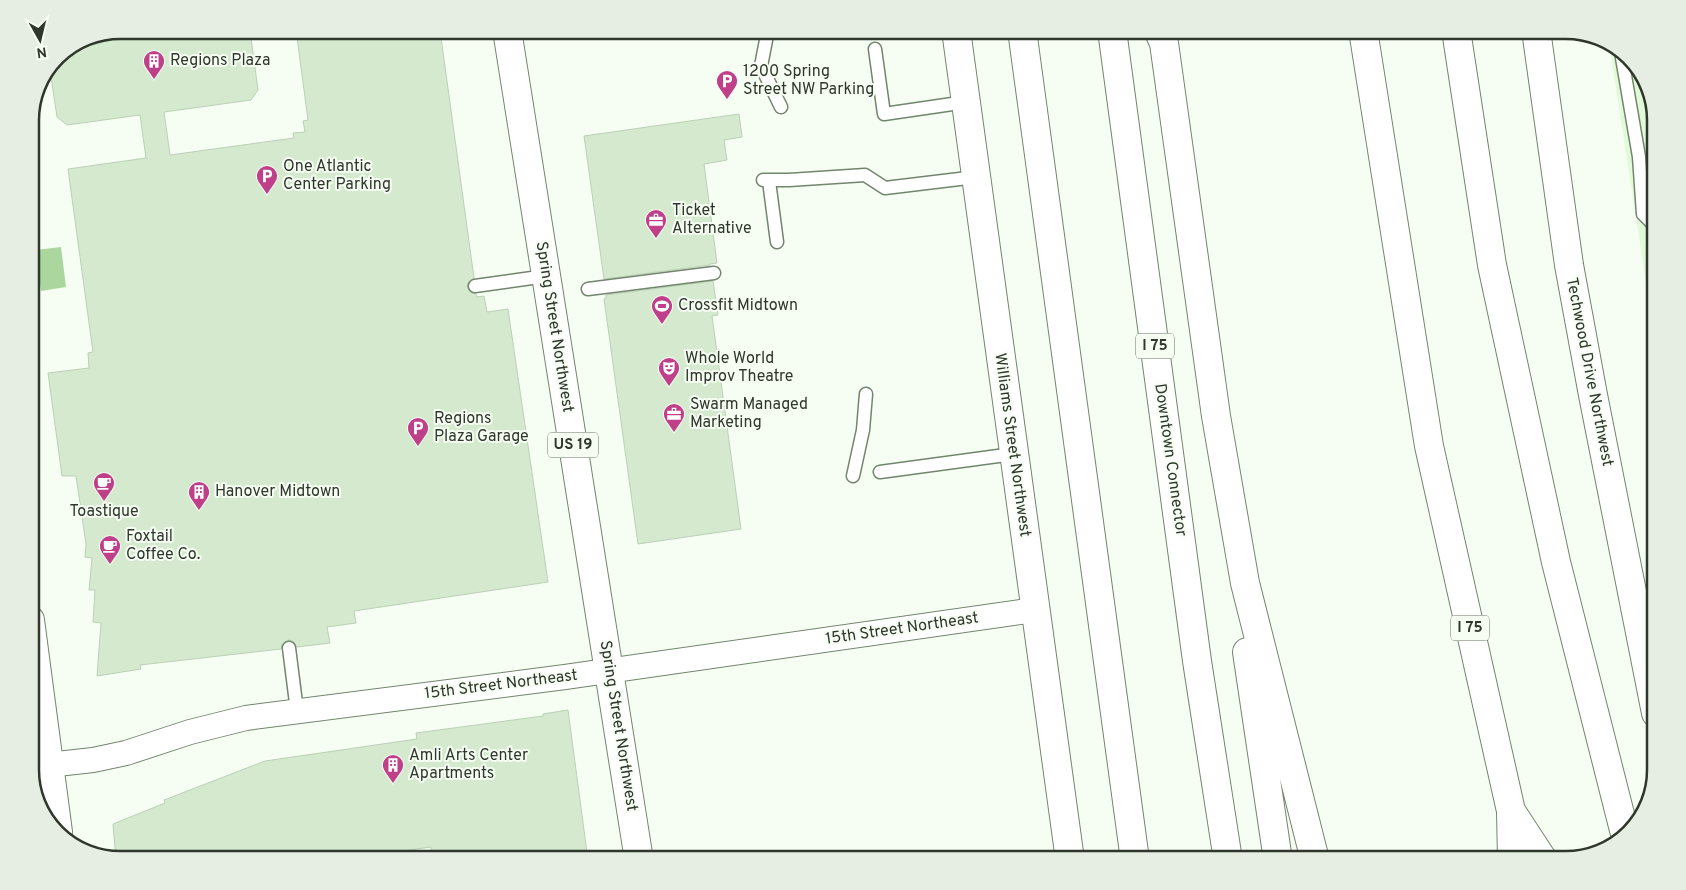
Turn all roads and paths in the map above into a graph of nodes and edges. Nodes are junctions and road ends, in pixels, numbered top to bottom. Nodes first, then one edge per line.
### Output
1 (508, 39) edge
2 (766, 39) edge
3 (957, 39) edge
4 (1023, 39) edge
5 (1113, 39) edge
6 (1162, 39) edge
7 (1365, 39) edge
8 (1457, 39) edge
9 (1537, 39) edge
10 (875, 49) dead end
11 (1623, 62) edge
12 (966, 102) junction
13 (781, 107) dead end
14 (976, 177) junction
15 (1647, 217) edge
16 (777, 242) dead end
17 (714, 273) dead end
18 (546, 276) junction
19 (475, 286) dead end
20 (588, 289) dead end
21 (866, 394) dead end
22 (1013, 454) junction
23 (880, 472) dead end
24 (853, 476) dead end
25 (1245, 583) junction
26 (1035, 610) junction
27 (289, 648) dead end
28 (1647, 668) edge
29 (609, 671) junction
30 (298, 711) junction
31 (39, 751) edge
32 (40, 766) edge
33 (1511, 811) junction
34 (54, 818) edge
35 (1622, 828) edge
36 (638, 851) edge
37 (1069, 851) edge
38 (1134, 851) edge
39 (1227, 851) edge
40 (1277, 851) edge
41 (1313, 851) edge
42 (1512, 851) edge
43 (1537, 851) edge

1 - 18 main road, Spring Street Northwest / US 19
2 - 13 lane
3 - 12 main road, Williams Street Northwest
4 - 38 main road
5 - 39 main road, Downtown Connector / I 75
6 - 25 main road
7 - 33 main road, I 75
8 - 35 main road
9 - 28 main road, Techwood Drive Northwest
10 - 12 lane
11 - 15 lane
12 - 14 main road, Williams Street Northwest
14 - 16 lane
14 - 22 main road, Williams Street Northwest
17 - 20 lane
18 - 19 lane
18 - 29 main road, Spring Street Northwest / US 19
21 - 24 lane
22 - 23 lane
22 - 26 main road, Williams Street Northwest
25 - 40 main road
25 - 41 main road
26 - 29 street, 15th Street Northeast
26 - 37 main road, Williams Street Northwest
27 - 30 lane
29 - 30 street, 15th Street Northeast
29 - 36 main road, Spring Street Northwest / US 19
30 - 32 street, 15th Street Northeast
31 - 32 main road
32 - 34 main road
33 - 42 main road
33 - 43 main road, I 75

